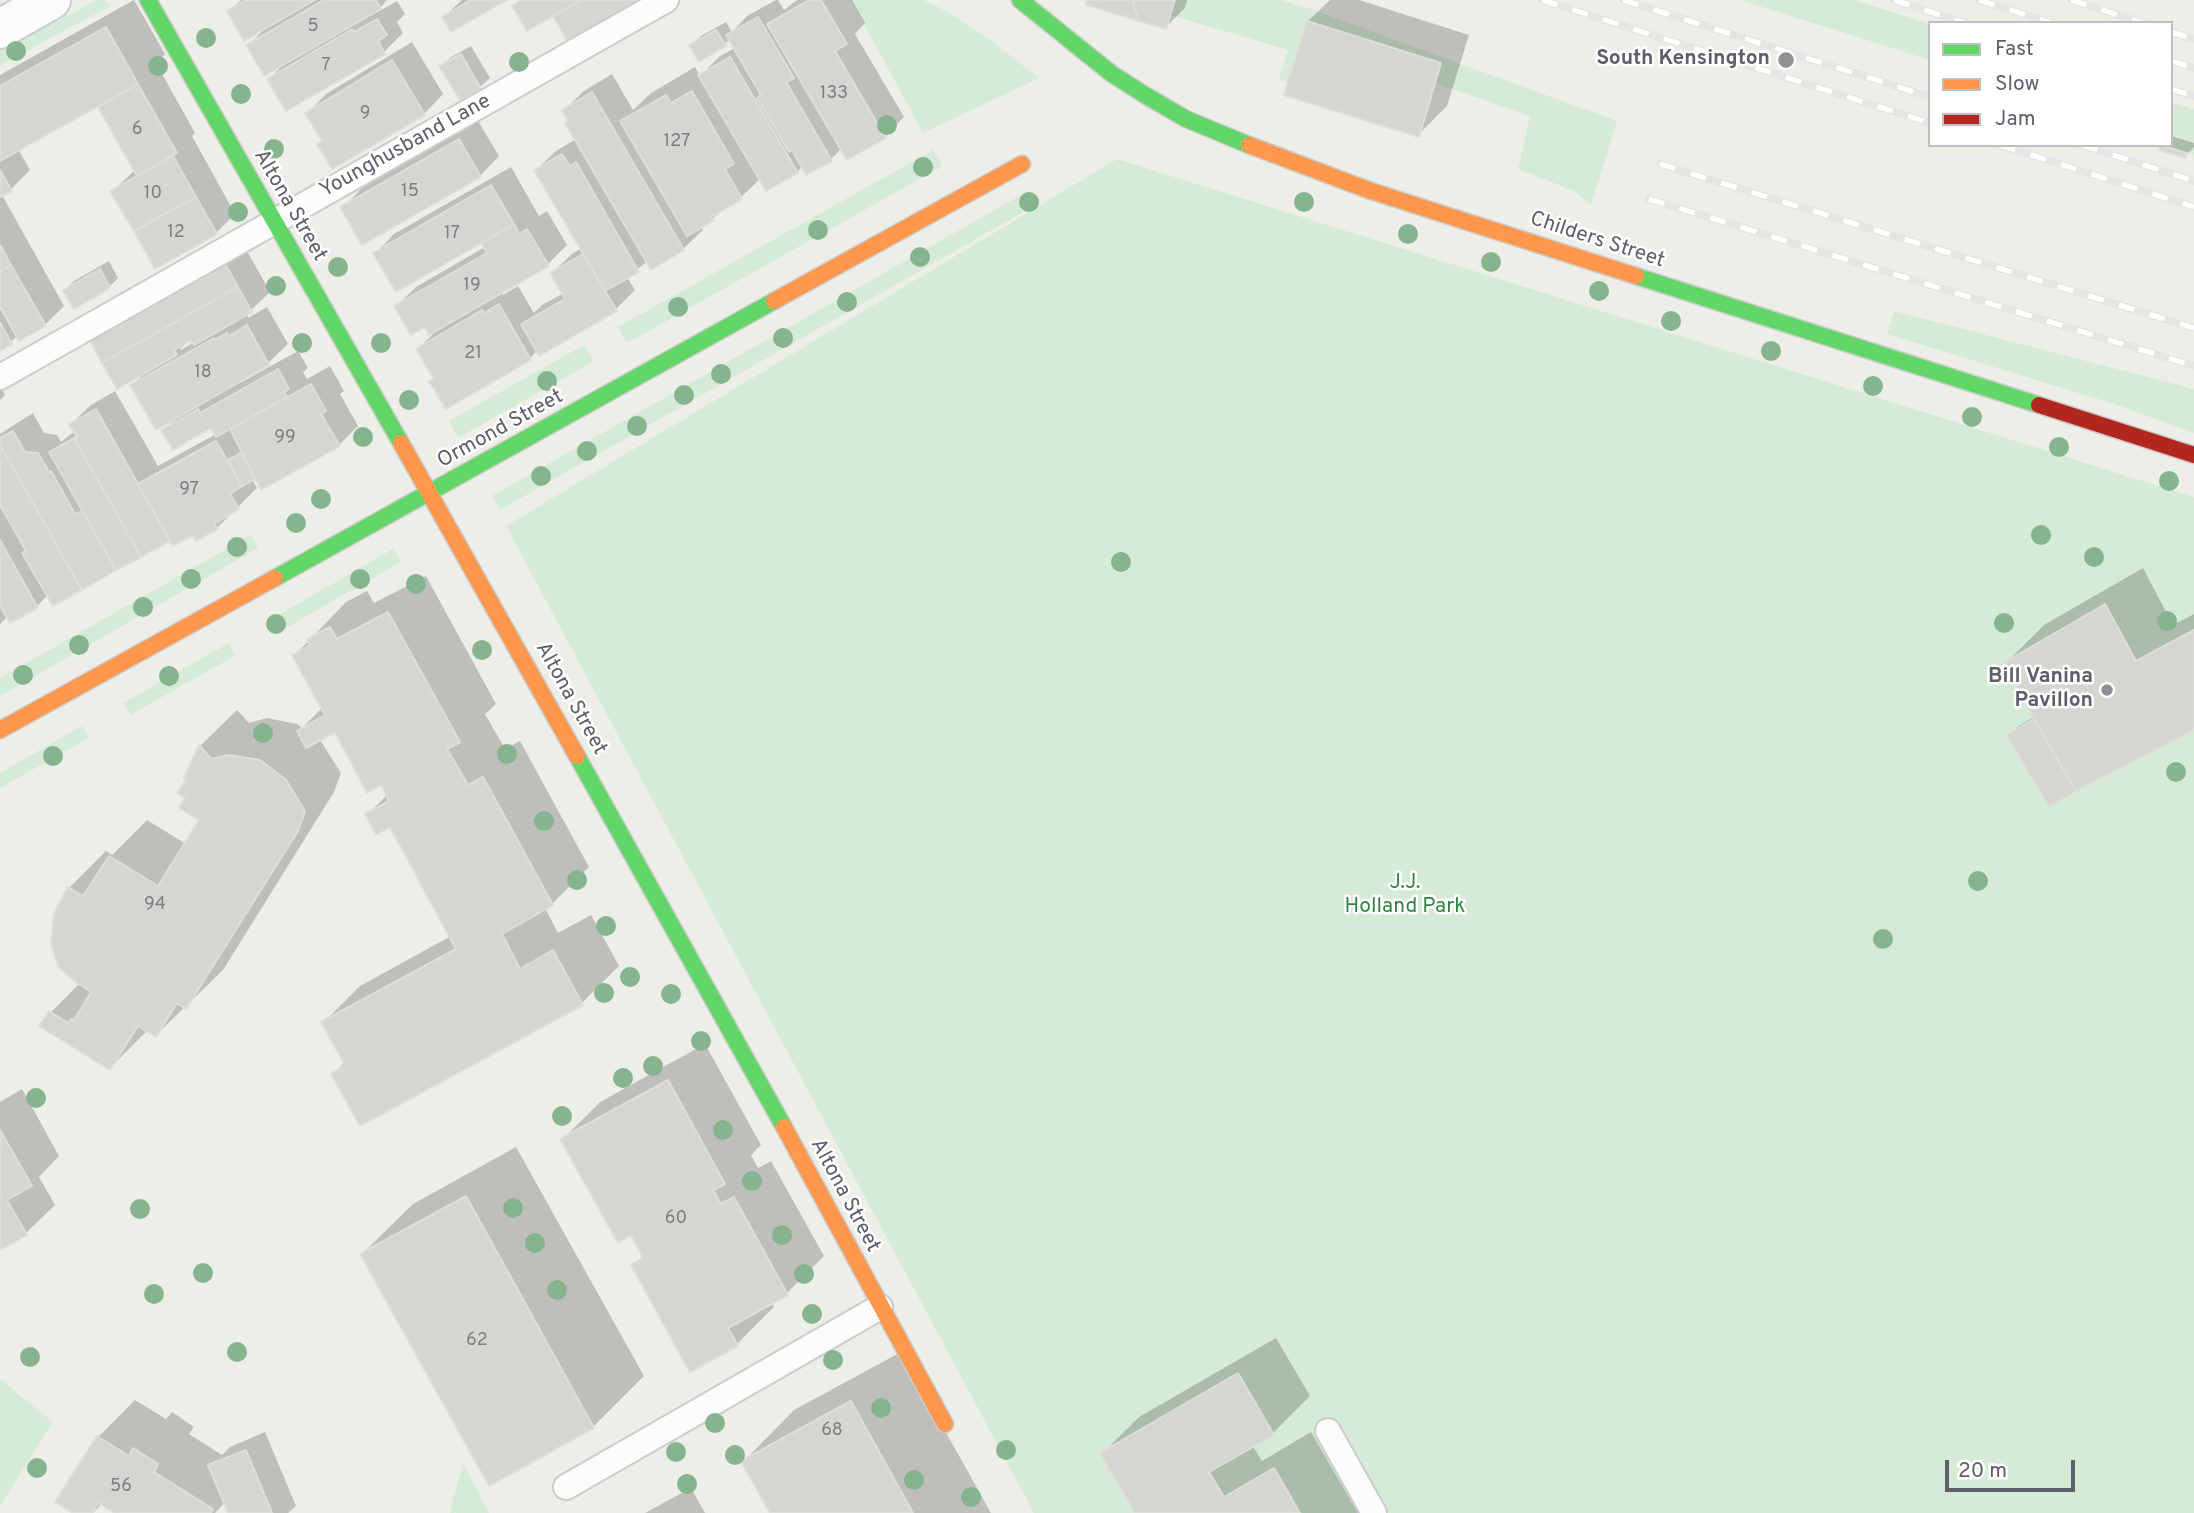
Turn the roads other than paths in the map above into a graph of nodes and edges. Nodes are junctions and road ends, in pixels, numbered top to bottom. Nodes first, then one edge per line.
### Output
1 (51, 0) edge
2 (148, 0) edge
3 (666, 0) edge
4 (1020, 0) edge
5 (0, 29) edge
6 (1022, 164) dead end
7 (274, 222) junction
8 (0, 377) edge
9 (2194, 455) edge
10 (430, 494) junction
11 (0, 730) edge
12 (880, 1307) junction
13 (945, 1424) dead end
14 (1328, 1431) dead end
15 (566, 1487) dead end
16 (1374, 1513) edge

1 - 5 street
2 - 7 street, Altona Street
3 - 7 lane, Younghusband Lane
4 - 9 street, Childers Street
6 - 10 street, Ormond Street
7 - 8 lane, Younghusband Lane
7 - 10 street, Altona Street
10 - 11 street, Ormond Street
10 - 12 street, Altona Street
12 - 13 street, Altona Street
12 - 15 lane
14 - 16 lane

